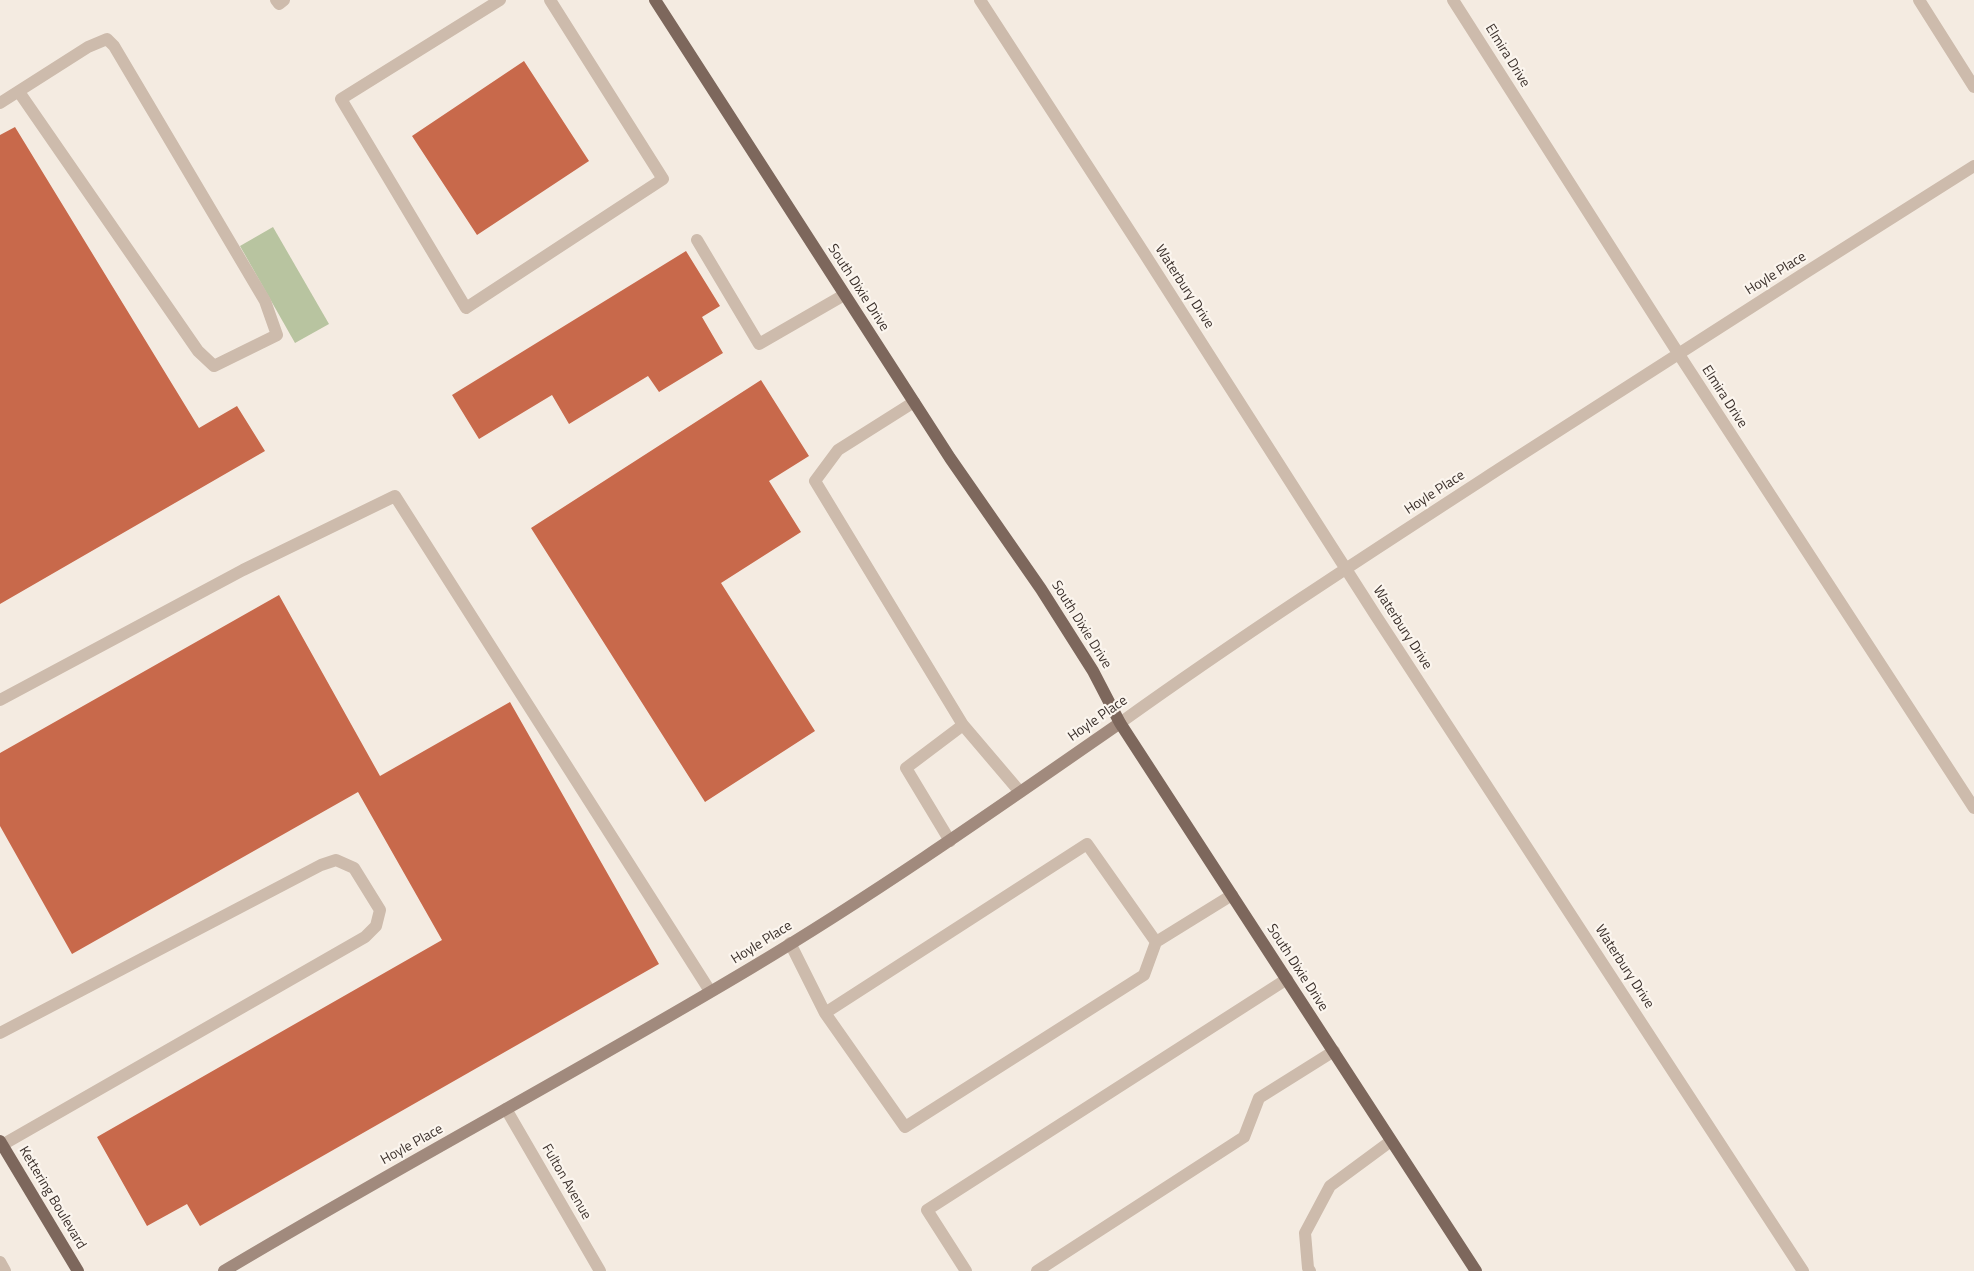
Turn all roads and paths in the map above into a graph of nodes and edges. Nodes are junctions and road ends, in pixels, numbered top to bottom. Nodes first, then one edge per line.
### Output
1 (276, 0) edge
2 (284, 0) edge
3 (500, 0) edge
4 (550, 0) edge
5 (654, 0) edge
6 (980, 0) edge
7 (1454, 0) edge
8 (1918, 0) edge
9 (1974, 87) edge
10 (19, 92) junction
11 (0, 102) edge
12 (1974, 166) edge
13 (697, 240) dead end
14 (844, 295) junction
15 (1678, 353) junction
16 (914, 402) junction
17 (1346, 568) junction
18 (0, 700) edge
19 (1120, 723) junction
20 (963, 725) junction
21 (1020, 792) junction
22 (1974, 808) edge
23 (950, 840) junction
24 (1232, 895) junction
25 (1156, 942) junction
26 (790, 943) junction
27 (1287, 979) junction
28 (710, 991) junction
29 (825, 1013) junction
30 (0, 1033) edge
31 (1334, 1051) junction
32 (506, 1109) junction
33 (1391, 1141) junction
34 (1, 1143) edge
35 (0, 1262) edge
36 (5, 1271) edge
37 (78, 1271) edge
38 (224, 1271) edge
39 (600, 1271) edge
40 (966, 1271) edge
41 (1037, 1271) edge
42 (1310, 1271) edge
43 (1476, 1271) edge
44 (1802, 1271) edge

1 - 2 street
3 - 4 street
5 - 14 main road, South Dixie Drive
6 - 17 street, Waterbury Drive
7 - 15 street, Elmira Drive
8 - 9 street
10 - 10 street
10 - 11 street
12 - 15 street, Hoyle Place
13 - 14 street
14 - 16 main road, South Dixie Drive
15 - 17 street, Hoyle Place
15 - 22 street, Elmira Drive
16 - 19 main road, South Dixie Drive
16 - 20 street
17 - 19 street, Hoyle Place
17 - 44 street, Waterbury Drive
18 - 28 street
19 - 21 street, Hoyle Place
19 - 24 main road, South Dixie Drive
20 - 21 street
20 - 23 street
21 - 23 street, Hoyle Place
23 - 26 street, Hoyle Place
24 - 25 street
24 - 27 main road, South Dixie Drive
25 - 29 street
25 - 29 street
26 - 28 street, Hoyle Place
26 - 29 street
27 - 31 main road, South Dixie Drive
27 - 40 street
28 - 32 street, Hoyle Place
30 - 34 street
31 - 33 main road, South Dixie Drive
31 - 41 street
32 - 38 street, Hoyle Place
32 - 39 street, Fulton Avenue
33 - 42 street
33 - 43 main road, South Dixie Drive
34 - 37 main road, Kettering Boulevard
35 - 36 street

